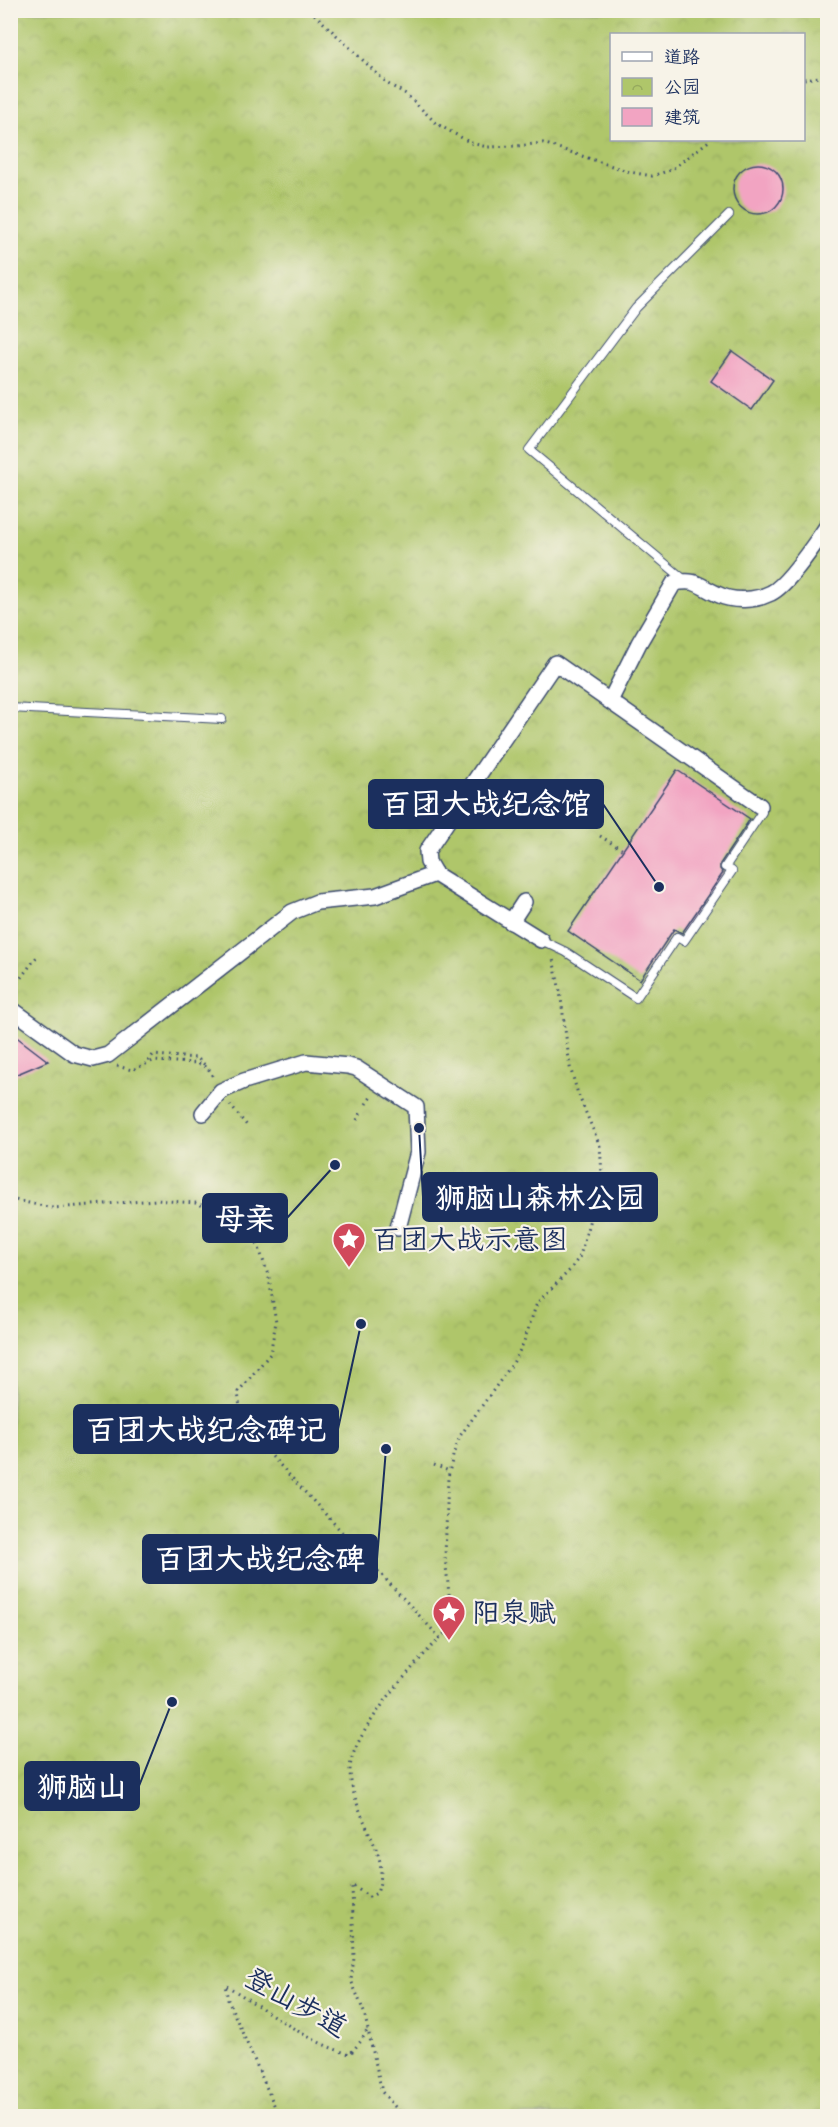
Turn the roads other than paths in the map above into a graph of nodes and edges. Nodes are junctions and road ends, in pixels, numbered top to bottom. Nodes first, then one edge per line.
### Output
1 (729, 215) dead end
2 (828, 525) edge
3 (686, 581) junction
4 (610, 701) junction
5 (10, 708) edge
6 (222, 719) dead end
7 (760, 806) joint
8 (435, 874) junction
9 (524, 902) dead end
10 (511, 922) junction
11 (541, 940) joint
12 (10, 1008) edge
13 (203, 1113) dead end
14 (398, 1228) dead end

1 - 3 lane
2 - 3 street
3 - 4 street
4 - 7 street
4 - 8 street
5 - 6 lane
7 - 11 lane
8 - 10 street
8 - 12 street
9 - 10 street
10 - 11 street
13 - 14 street

